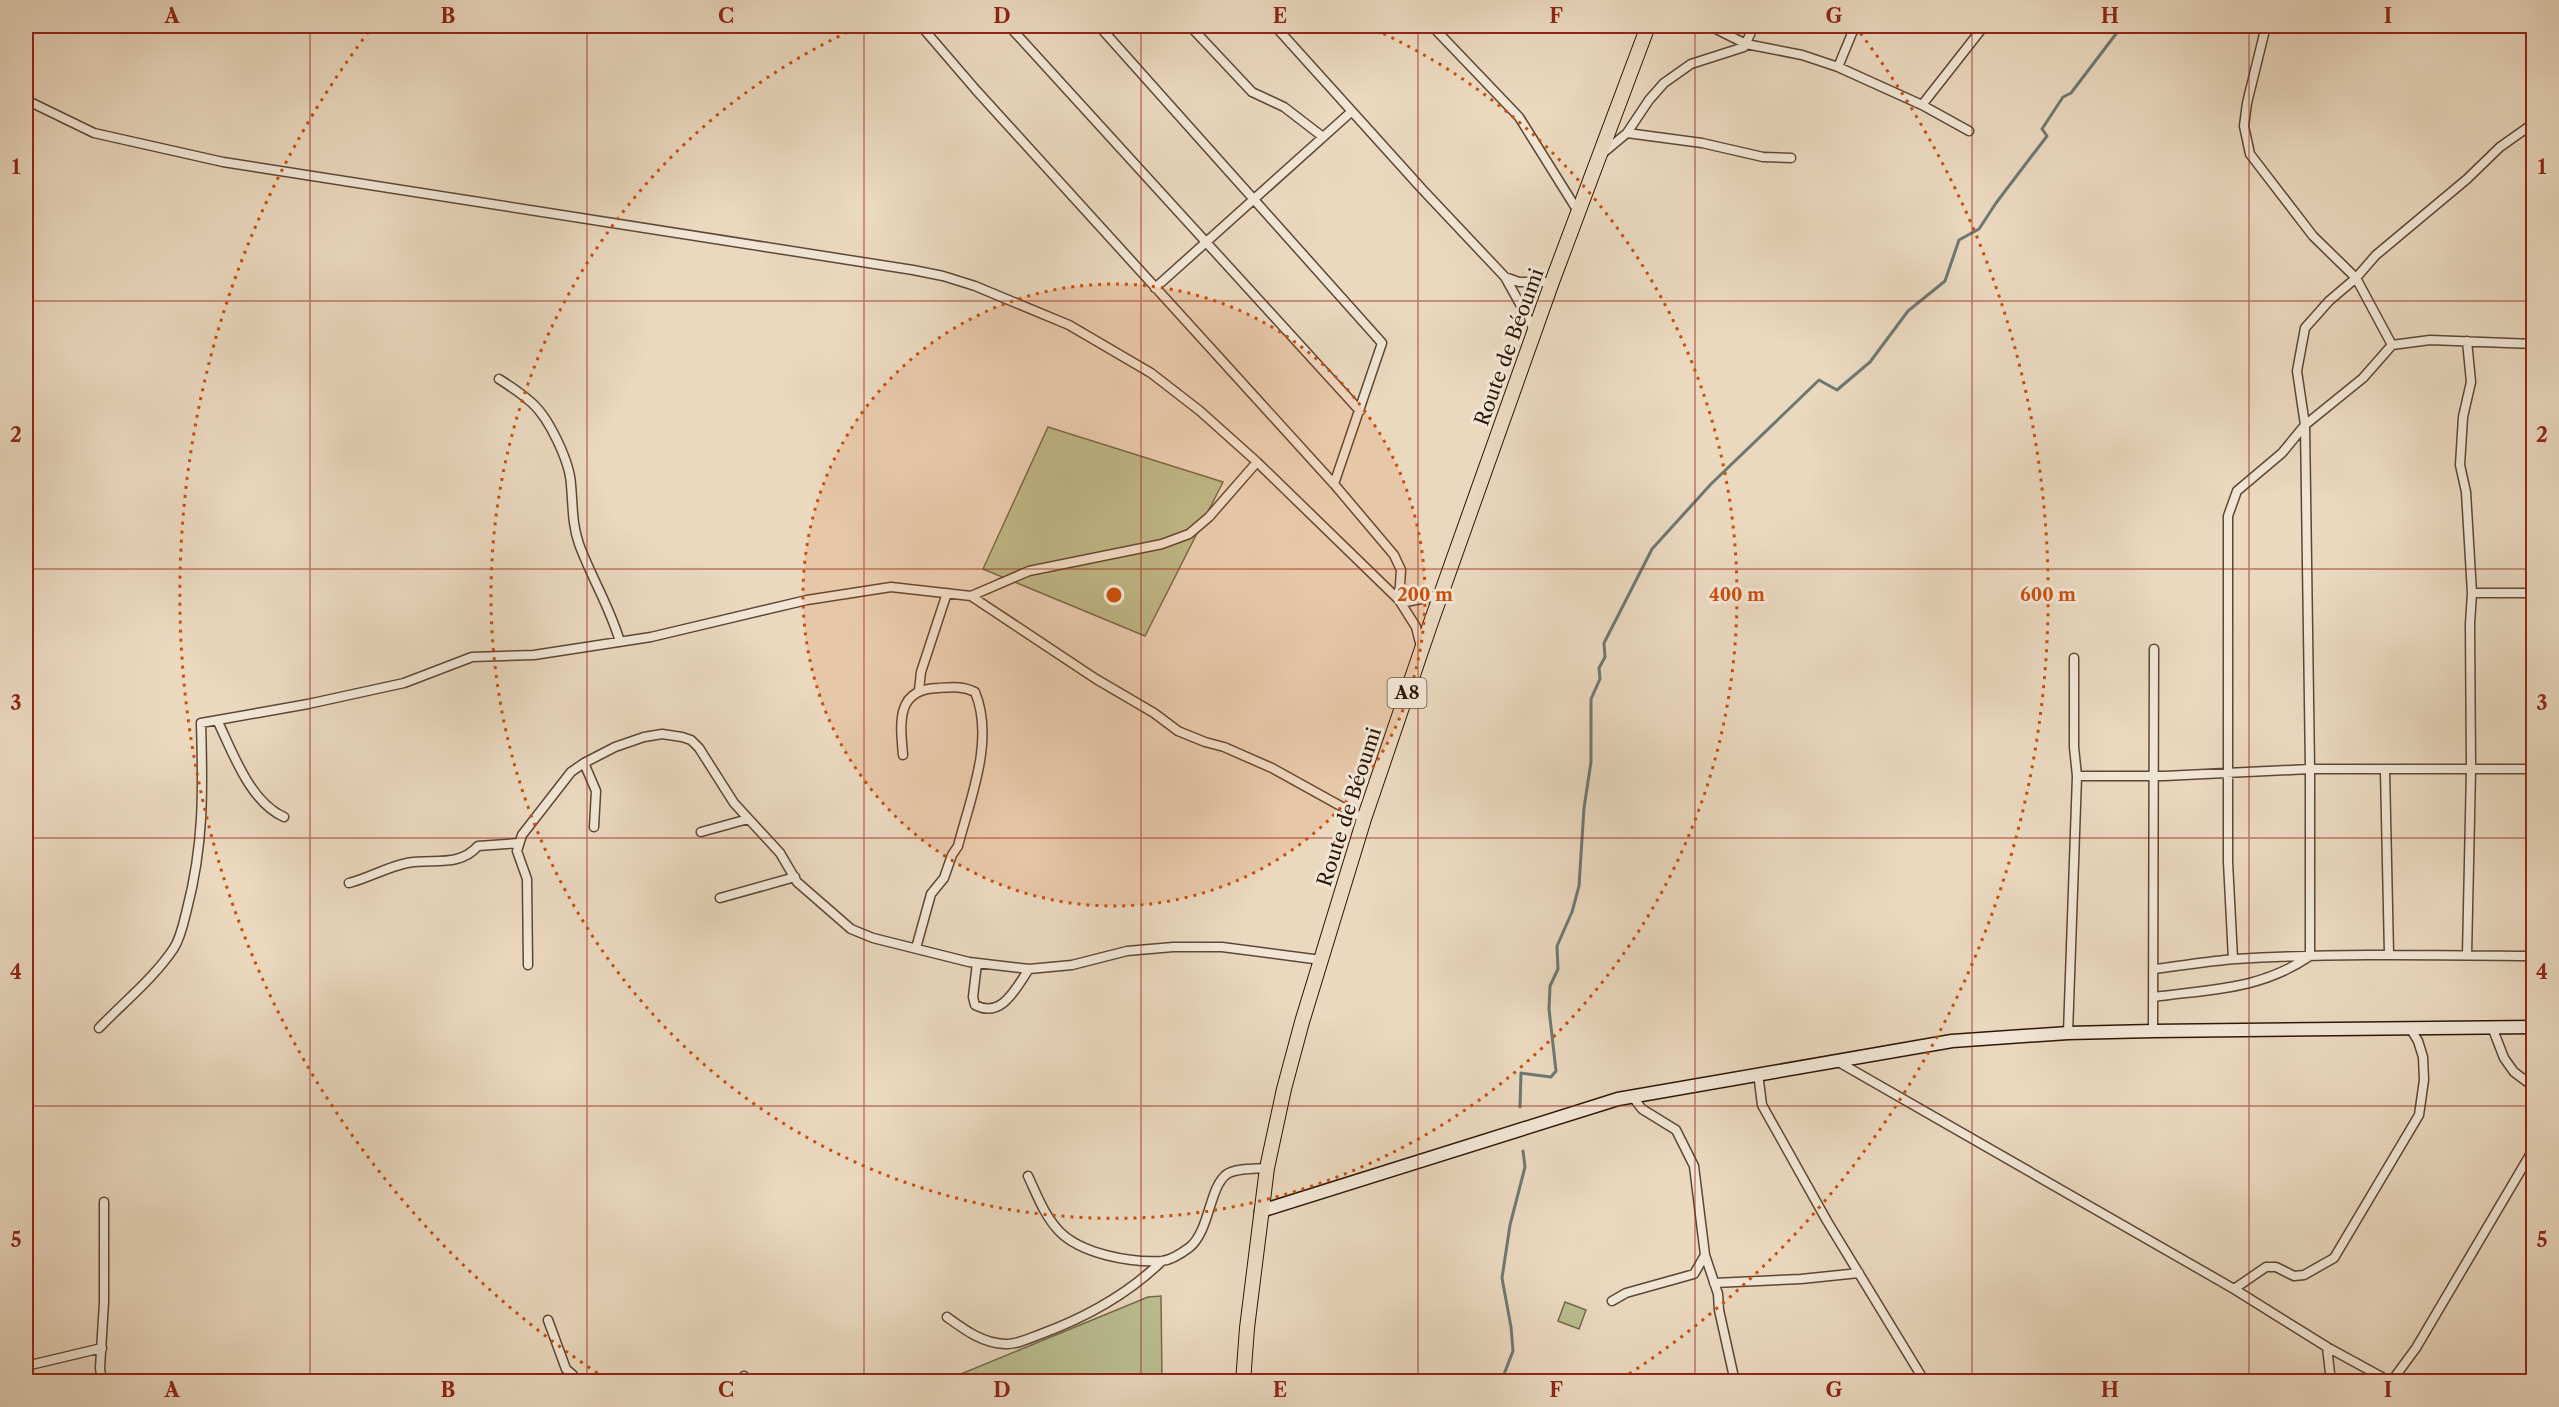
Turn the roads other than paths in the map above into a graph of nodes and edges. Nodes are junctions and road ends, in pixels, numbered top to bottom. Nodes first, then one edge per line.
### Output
1 (921, 26) edge
2 (1009, 26) edge
3 (1099, 26) edge
4 (1190, 26) edge
5 (1275, 26) edge
6 (1432, 26) edge
7 (1648, 26) edge
8 (1710, 26) edge
9 (1754, 26) edge
10 (1855, 26) edge
11 (1984, 26) edge
12 (2266, 26) edge
13 (1746, 44) junction
14 (1838, 67) junction
15 (26, 99) edge
16 (1922, 105) junction
17 (1351, 111) junction
18 (2534, 123) edge
19 (1969, 131) dead end
20 (1627, 133) junction
21 (1323, 137) junction
22 (1601, 154) junction
23 (1791, 158) dead end
24 (1252, 199) junction
25 (1579, 213) junction
26 (1206, 243) junction
27 (1505, 277) junction
28 (2356, 278) junction
29 (1552, 282) junction
30 (1155, 288) junction
31 (1535, 331) junction
32 (2467, 341) junction
33 (2534, 344) edge
34 (2392, 345) junction
35 (499, 379) dead end
36 (1360, 411) junction
37 (2305, 425) junction
38 (1257, 462) junction
39 (1334, 484) junction
40 (947, 593) junction
41 (2472, 593) junction
42 (2534, 593) edge
43 (1441, 595) junction
44 (970, 596) junction
45 (1400, 602) junction
46 (620, 642) junction
47 (2154, 650) dead end
48 (1422, 651) junction
49 (2074, 658) dead end
50 (919, 690) junction
51 (218, 722) junction
52 (903, 755) dead end
53 (584, 762) junction
54 (2534, 769) edge
55 (2310, 770) junction
56 (2471, 770) junction
57 (2385, 771) junction
58 (2228, 772) junction
59 (2077, 776) junction
60 (2153, 776) junction
61 (284, 817) dead end
62 (748, 819) junction
63 (1364, 819) junction
64 (594, 827) dead end
65 (701, 832) dead end
66 (519, 843) junction
67 (795, 877) junction
68 (349, 883) dead end
69 (720, 898) dead end
70 (916, 948) junction
71 (2389, 954) junction
72 (2467, 955) junction
73 (2310, 956) junction
74 (2534, 956) edge
75 (2233, 959) junction
76 (1321, 960) junction
77 (977, 963) junction
78 (528, 965) dead end
79 (1029, 969) junction
80 (2154, 969) junction
81 (2154, 997) junction
82 (2492, 1027) junction
83 (2534, 1027) edge
84 (99, 1028) dead end
85 (2410, 1028) junction
86 (2153, 1031) junction
87 (2068, 1033) junction
88 (1835, 1060) junction
89 (1758, 1073) junction
90 (2534, 1087) edge
91 (1632, 1096) junction
92 (2534, 1148) edge
93 (1267, 1168) junction
94 (1028, 1176) dead end
95 (104, 1202) dead end
96 (1261, 1211) junction
97 (1705, 1256) junction
98 (1162, 1261) junction
99 (1858, 1273) junction
100 (1714, 1283) junction
101 (2234, 1289) junction
102 (1612, 1301) dead end
103 (947, 1317) dead end
104 (548, 1320) dead end
105 (2327, 1347) junction
106 (102, 1348) junction
107 (26, 1366) edge
108 (102, 1382) edge
109 (574, 1382) edge
110 (1243, 1382) edge
111 (1735, 1382) edge
112 (1924, 1382) edge
113 (2331, 1382) edge

1 - 30 street
2 - 26 street
3 - 24 street
4 - 21 street
5 - 17 street
6 - 25 street
7 - 22 main road, Route de Béoumi / A8
8 - 13 street
9 - 13 street
10 - 14 street
11 - 16 street
12 - 28 street
13 - 14 street
13 - 20 street
14 - 16 street
15 - 38 street
16 - 19 street
17 - 21 street
17 - 27 street
18 - 28 street
20 - 22 street
20 - 23 street
21 - 24 street
22 - 25 main road, Route de Béoumi / A8
24 - 26 street
24 - 36 street
25 - 29 main road, Route de Béoumi / A8
26 - 30 street
26 - 36 street
27 - 29 street
27 - 31 street
28 - 34 street
28 - 37 street
29 - 31 main road, Route de Béoumi / A8
30 - 39 street
31 - 43 main road, Route de Béoumi / A8
32 - 33 street
32 - 34 street
32 - 41 street
34 - 37 street
35 - 46 street
36 - 39 street
37 - 55 street
37 - 58 street
38 - 44 street
38 - 45 street
39 - 45 street
40 - 44 street
40 - 46 street
40 - 50 street
41 - 42 street
41 - 56 street
43 - 45 street
43 - 48 main road, Route de Béoumi / A8
44 - 63 street
45 - 48 street
46 - 51 street
47 - 60 street
48 - 63 main road, Route de Béoumi / A8
49 - 59 street
50 - 52 street
50 - 70 street
51 - 61 street
51 - 84 street
53 - 62 street
53 - 64 street
53 - 66 street
54 - 56 street
55 - 57 street
55 - 58 street
55 - 73 street
56 - 57 street
56 - 72 street
57 - 71 street
58 - 60 street
58 - 75 street
59 - 60 street
59 - 87 street
60 - 80 street
62 - 65 street
62 - 67 street
63 - 76 main road, Route de Béoumi / A8
66 - 68 street
66 - 78 street
67 - 69 street
67 - 70 street
70 - 77 street
71 - 72 street
71 - 73 street
72 - 74 street
73 - 75 street
73 - 81 street
75 - 80 street
76 - 79 street
76 - 93 main road, Route de Béoumi / A8
77 - 79 street
77 - 79 street
80 - 81 street
81 - 86 street
82 - 83 main road
82 - 85 main road
82 - 90 street
85 - 86 main road
85 - 101 street
86 - 87 main road
87 - 88 main road
88 - 89 main road
88 - 101 street
89 - 91 main road
89 - 99 street
91 - 96 main road
91 - 97 street
92 - 105 street
93 - 96 main road, Route de Béoumi / A8
93 - 98 street
94 - 98 street
95 - 106 street
96 - 110 main road, Route de Béoumi / A8
97 - 100 street
97 - 102 street
98 - 103 street
99 - 100 street
99 - 112 street
100 - 111 street
101 - 105 street
104 - 109 street
105 - 113 street
106 - 107 street
106 - 108 street

